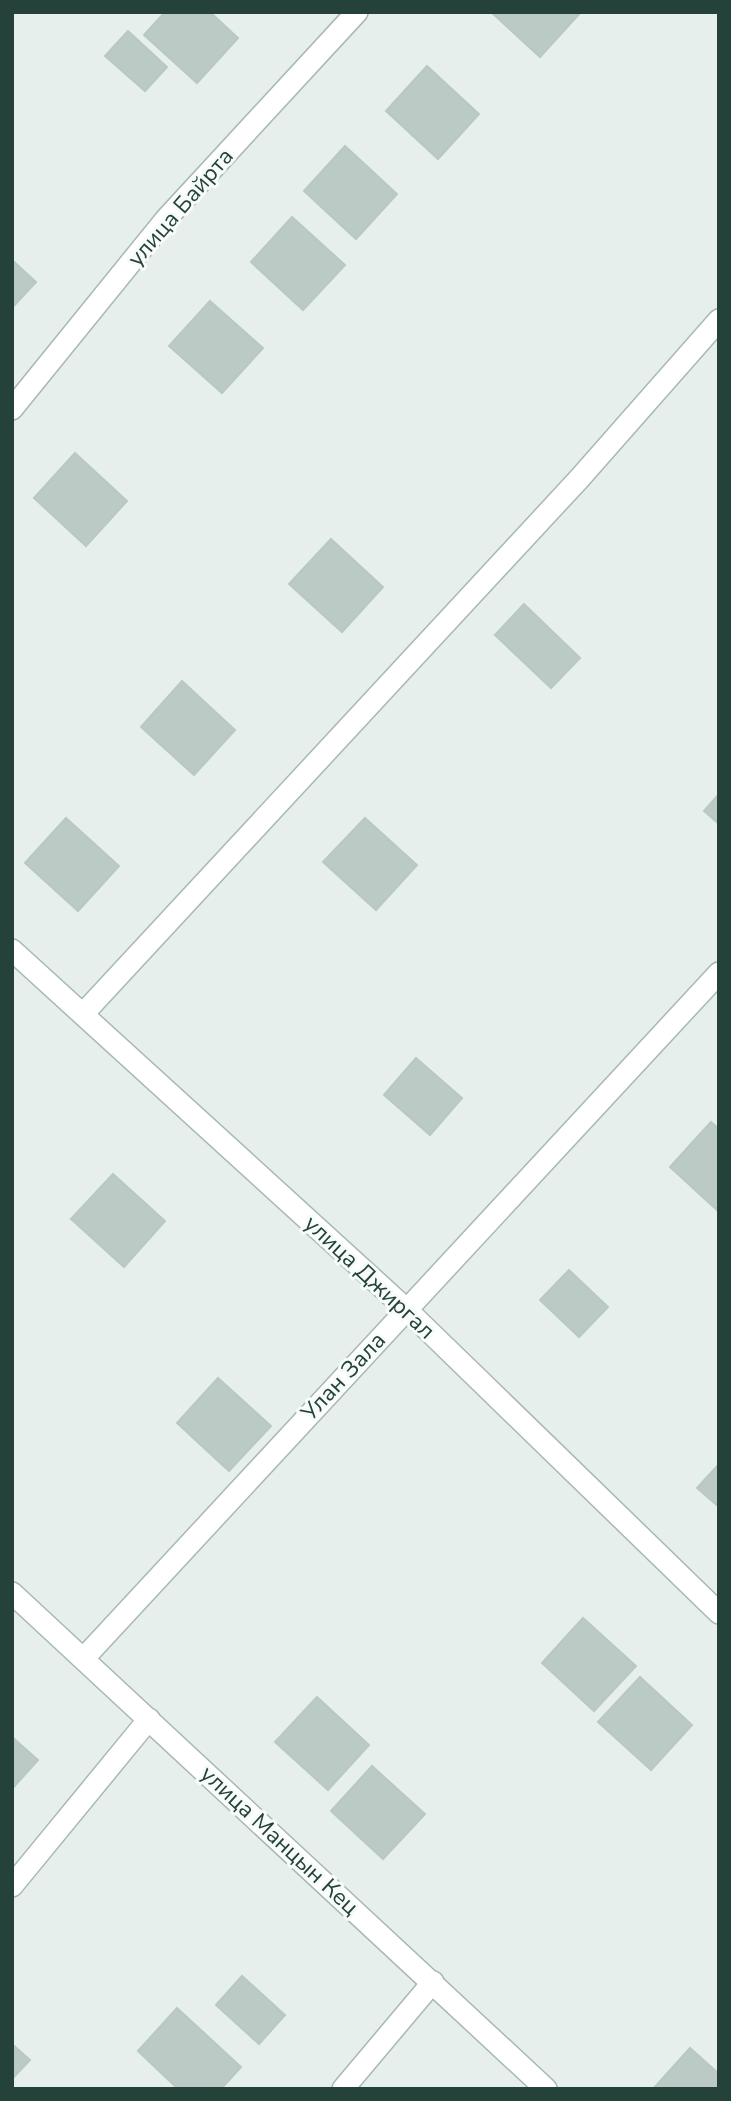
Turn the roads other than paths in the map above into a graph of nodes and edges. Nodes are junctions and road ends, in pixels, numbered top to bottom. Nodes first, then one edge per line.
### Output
1 (357, 12) edge
2 (719, 320) edge
3 (12, 409) edge
4 (12, 950) edge
5 (719, 973) edge
6 (83, 1014) junction
7 (406, 1309) junction
8 (12, 1593) edge
9 (719, 1613) edge
10 (84, 1658) junction
11 (149, 1719) junction
12 (12, 1886) edge
13 (433, 1982) junction
14 (343, 2089) edge
15 (546, 2089) edge

1 - 3 street, улица Байрта
2 - 6 street
4 - 6 street, улица Джиргал
5 - 7 street, Улан Зала
6 - 7 street, улица Джиргал
7 - 9 street, улица Джиргал
7 - 10 street, Улан Зала
8 - 10 street, улица Манцын Кец
10 - 11 street, улица Манцын Кец
11 - 12 street
11 - 13 street, улица Манцын Кец
13 - 14 street
13 - 15 street, улица Манцын Кец

